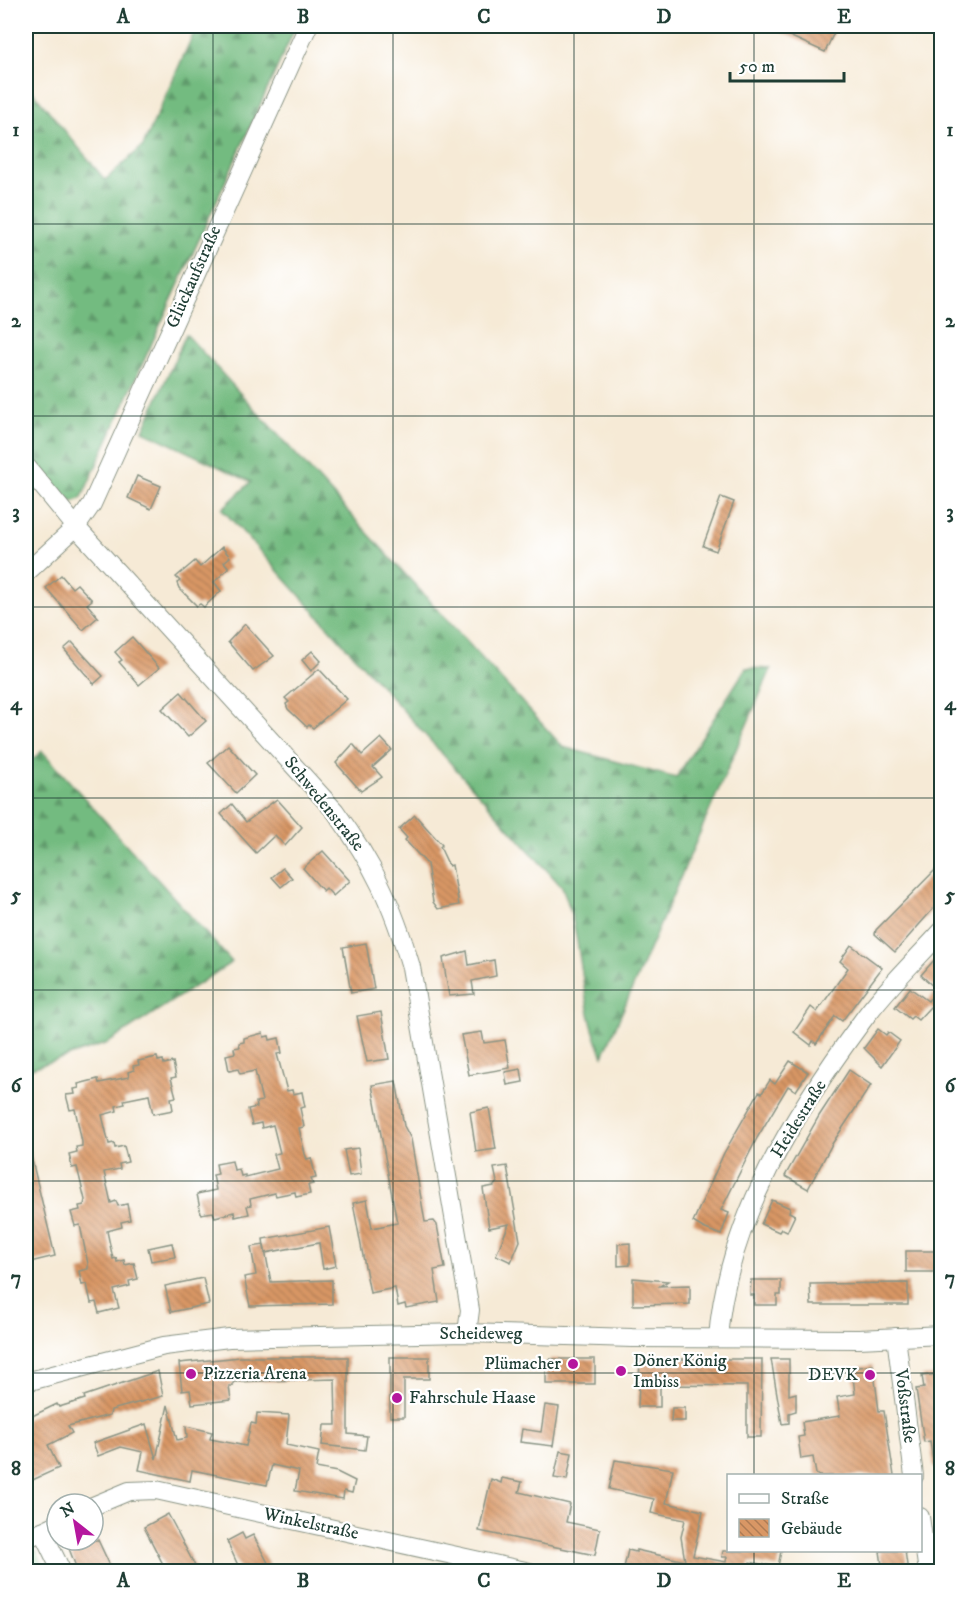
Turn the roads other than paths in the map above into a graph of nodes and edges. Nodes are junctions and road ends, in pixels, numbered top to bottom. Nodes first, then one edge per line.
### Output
1 (308, 26) edge
2 (26, 466) edge
3 (76, 527) junction
4 (26, 573) edge
5 (942, 931) edge
6 (467, 1333) junction
7 (942, 1335) edge
8 (897, 1337) junction
9 (718, 1338) junction
10 (26, 1382) edge
11 (914, 1474) edge
12 (105, 1501) edge
13 (922, 1525) edge
14 (45, 1530) edge
15 (26, 1539) edge
16 (57, 1552) edge
17 (62, 1572) edge
18 (530, 1572) edge
19 (928, 1572) edge

1 - 3 street, Glückaufstraße
2 - 3 street, Schwedenstraße
3 - 4 street, Glückaufstraße
3 - 6 street, Schwedenstraße
5 - 9 street, Heidestraße
6 - 9 street, Scheideweg
6 - 10 street, Scheideweg
7 - 8 street, Scheideweg
8 - 9 street, Scheideweg
8 - 11 street, Voßstraße
12 - 18 street, Winkelstraße
13 - 19 street
14 - 15 street
16 - 17 street

